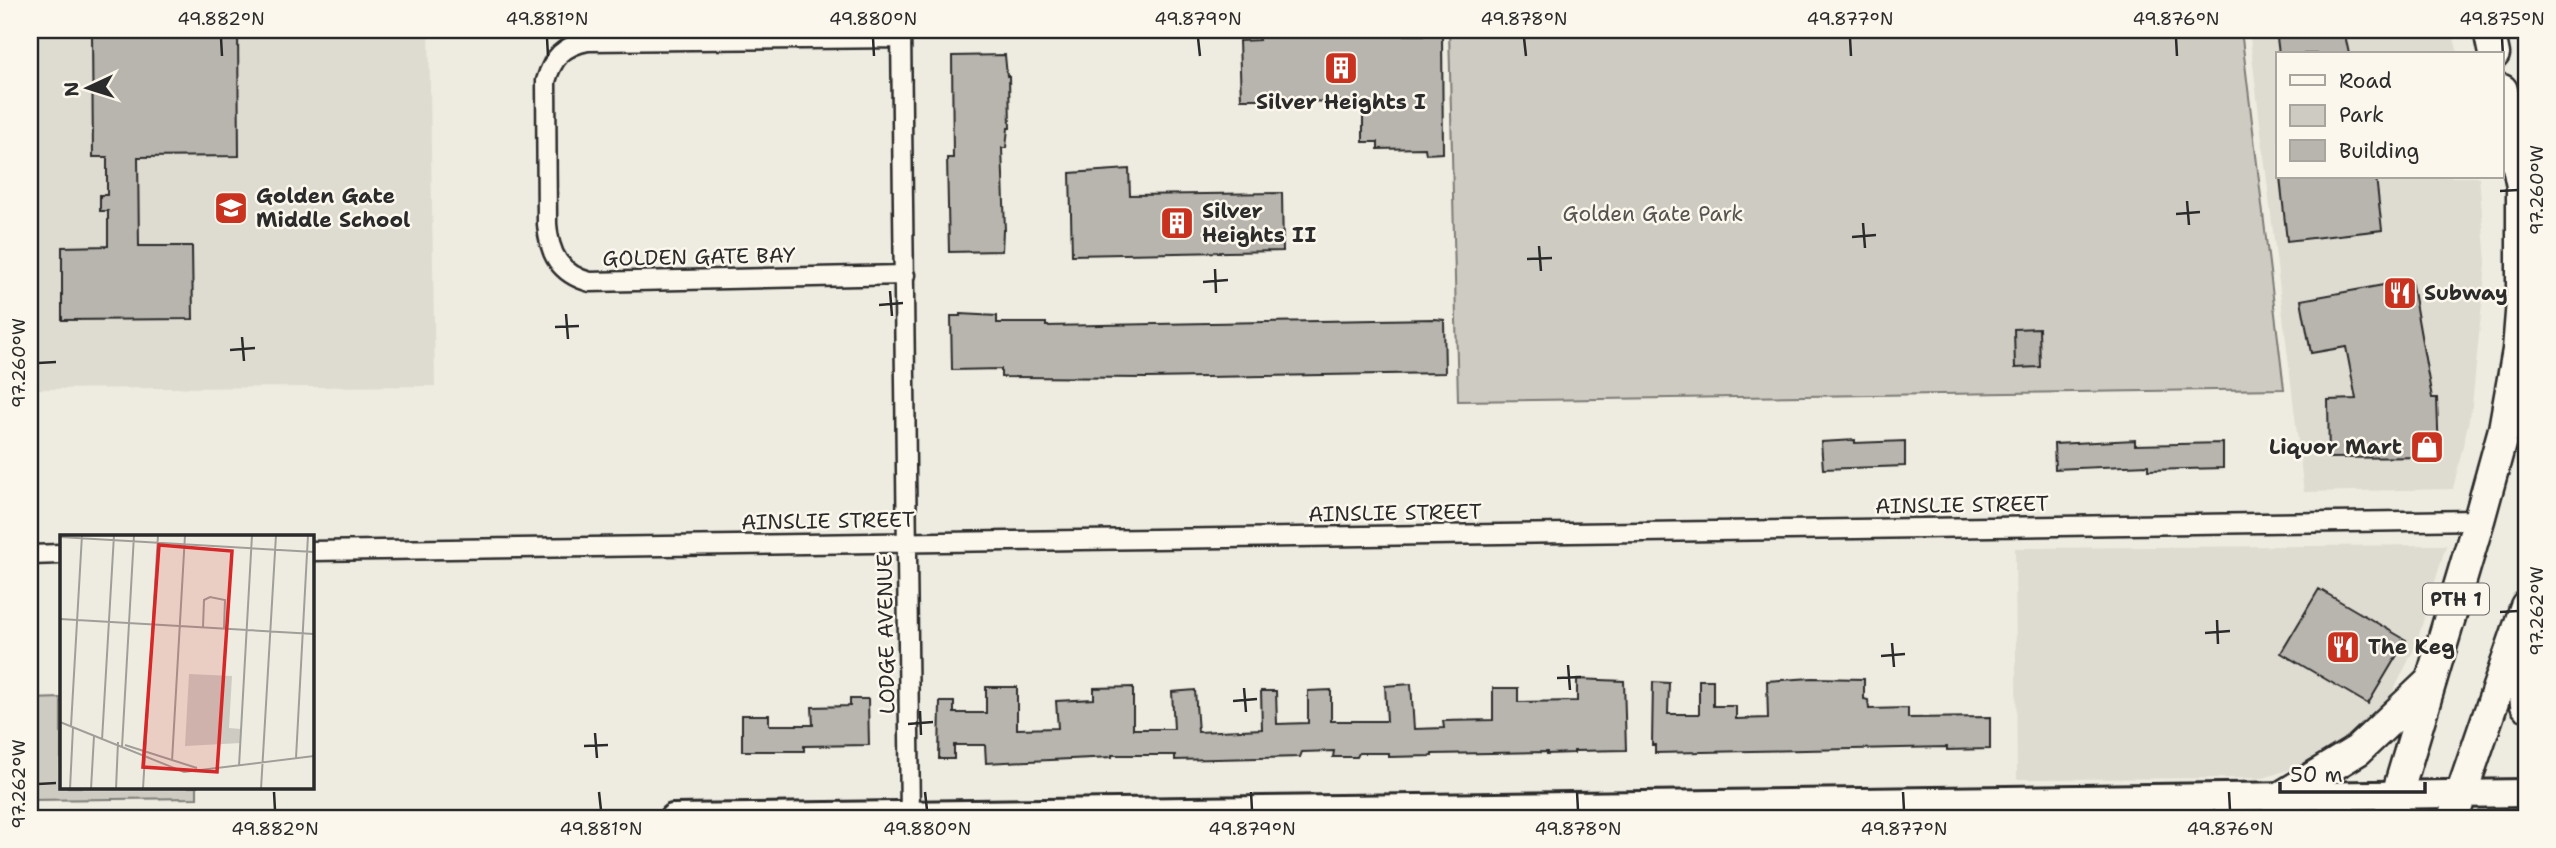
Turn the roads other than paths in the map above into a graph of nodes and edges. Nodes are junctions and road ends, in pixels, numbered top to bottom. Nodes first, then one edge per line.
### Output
1 (2489, 30) edge
2 (901, 34) edge
3 (2494, 52) edge
4 (2504, 100) edge
5 (2524, 209) edge
6 (905, 275) junction
7 (2518, 349) junction
8 (2526, 380) edge
9 (2480, 520) junction
10 (908, 542) junction
11 (313, 551) edge
12 (60, 554) edge
13 (30, 555) edge
14 (2522, 619) edge
15 (2434, 678) junction
16 (2526, 705) edge
17 (2526, 793) edge
18 (2280, 797) junction
19 (2394, 807) edge
20 (2457, 807) edge
21 (910, 817) edge
22 (673, 818) edge

1 - 3 highway
2 - 6 street, LODGE AVENUE
2 - 6 street, GOLDEN GATE BAY
4 - 5 highway, PTH 1
5 - 7 highway, PTH 1
6 - 10 street, LODGE AVENUE
7 - 8 highway
7 - 9 highway, PTH 1
9 - 10 street, AINSLIE STREET
9 - 15 highway, PTH 1
10 - 11 street, AINSLIE STREET
10 - 21 street, LODGE AVENUE
12 - 13 street
14 - 16 highway
14 - 20 highway
15 - 18 highway
15 - 19 highway, PTH 1
17 - 20 main road
18 - 19 main road
18 - 21 main road
19 - 20 main road
21 - 22 main road

